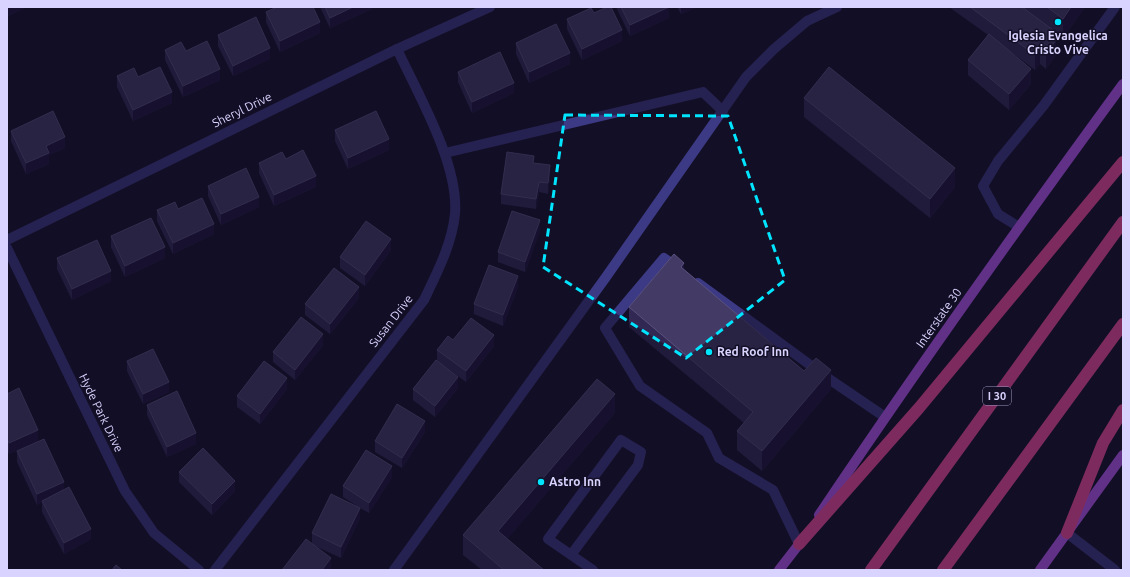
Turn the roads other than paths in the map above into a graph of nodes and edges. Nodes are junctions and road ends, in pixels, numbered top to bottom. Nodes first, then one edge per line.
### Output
1 (490, 7) edge
2 (838, 7) edge
3 (1115, 7) edge
4 (397, 49) junction
5 (1123, 84) edge
6 (723, 111) junction
7 (445, 153) junction
8 (1123, 162) edge
9 (1123, 222) edge
10 (1019, 228) junction
11 (7, 240) edge
12 (7, 248) edge
13 (1123, 324) edge
14 (1123, 410) edge
15 (885, 417) junction
16 (1123, 455) edge
17 (1067, 533) junction
18 (799, 544) junction
19 (571, 554) junction
20 (199, 570) edge
21 (214, 570) edge
22 (394, 570) edge
23 (593, 570) edge
24 (779, 570) edge
25 (871, 570) edge
26 (943, 570) edge
27 (1040, 570) edge
28 (1115, 570) edge

1 - 4 street, Sheryl Drive
2 - 6 street
3 - 10 street
4 - 7 street, Susan Drive
4 - 11 street, Sheryl Drive
5 - 10 main road, Interstate 30
6 - 7 street
6 - 22 street
7 - 21 street, Susan Drive
8 - 18 highway
9 - 25 highway, I 30
10 - 15 main road, Interstate 30
12 - 20 street, Hyde Park Drive
13 - 26 highway
14 - 17 highway
15 - 18 main road, Interstate 30
15 - 18 street
16 - 17 main road
17 - 27 main road
17 - 28 street
18 - 24 main road, Interstate 30
19 - 19 street
19 - 23 street

